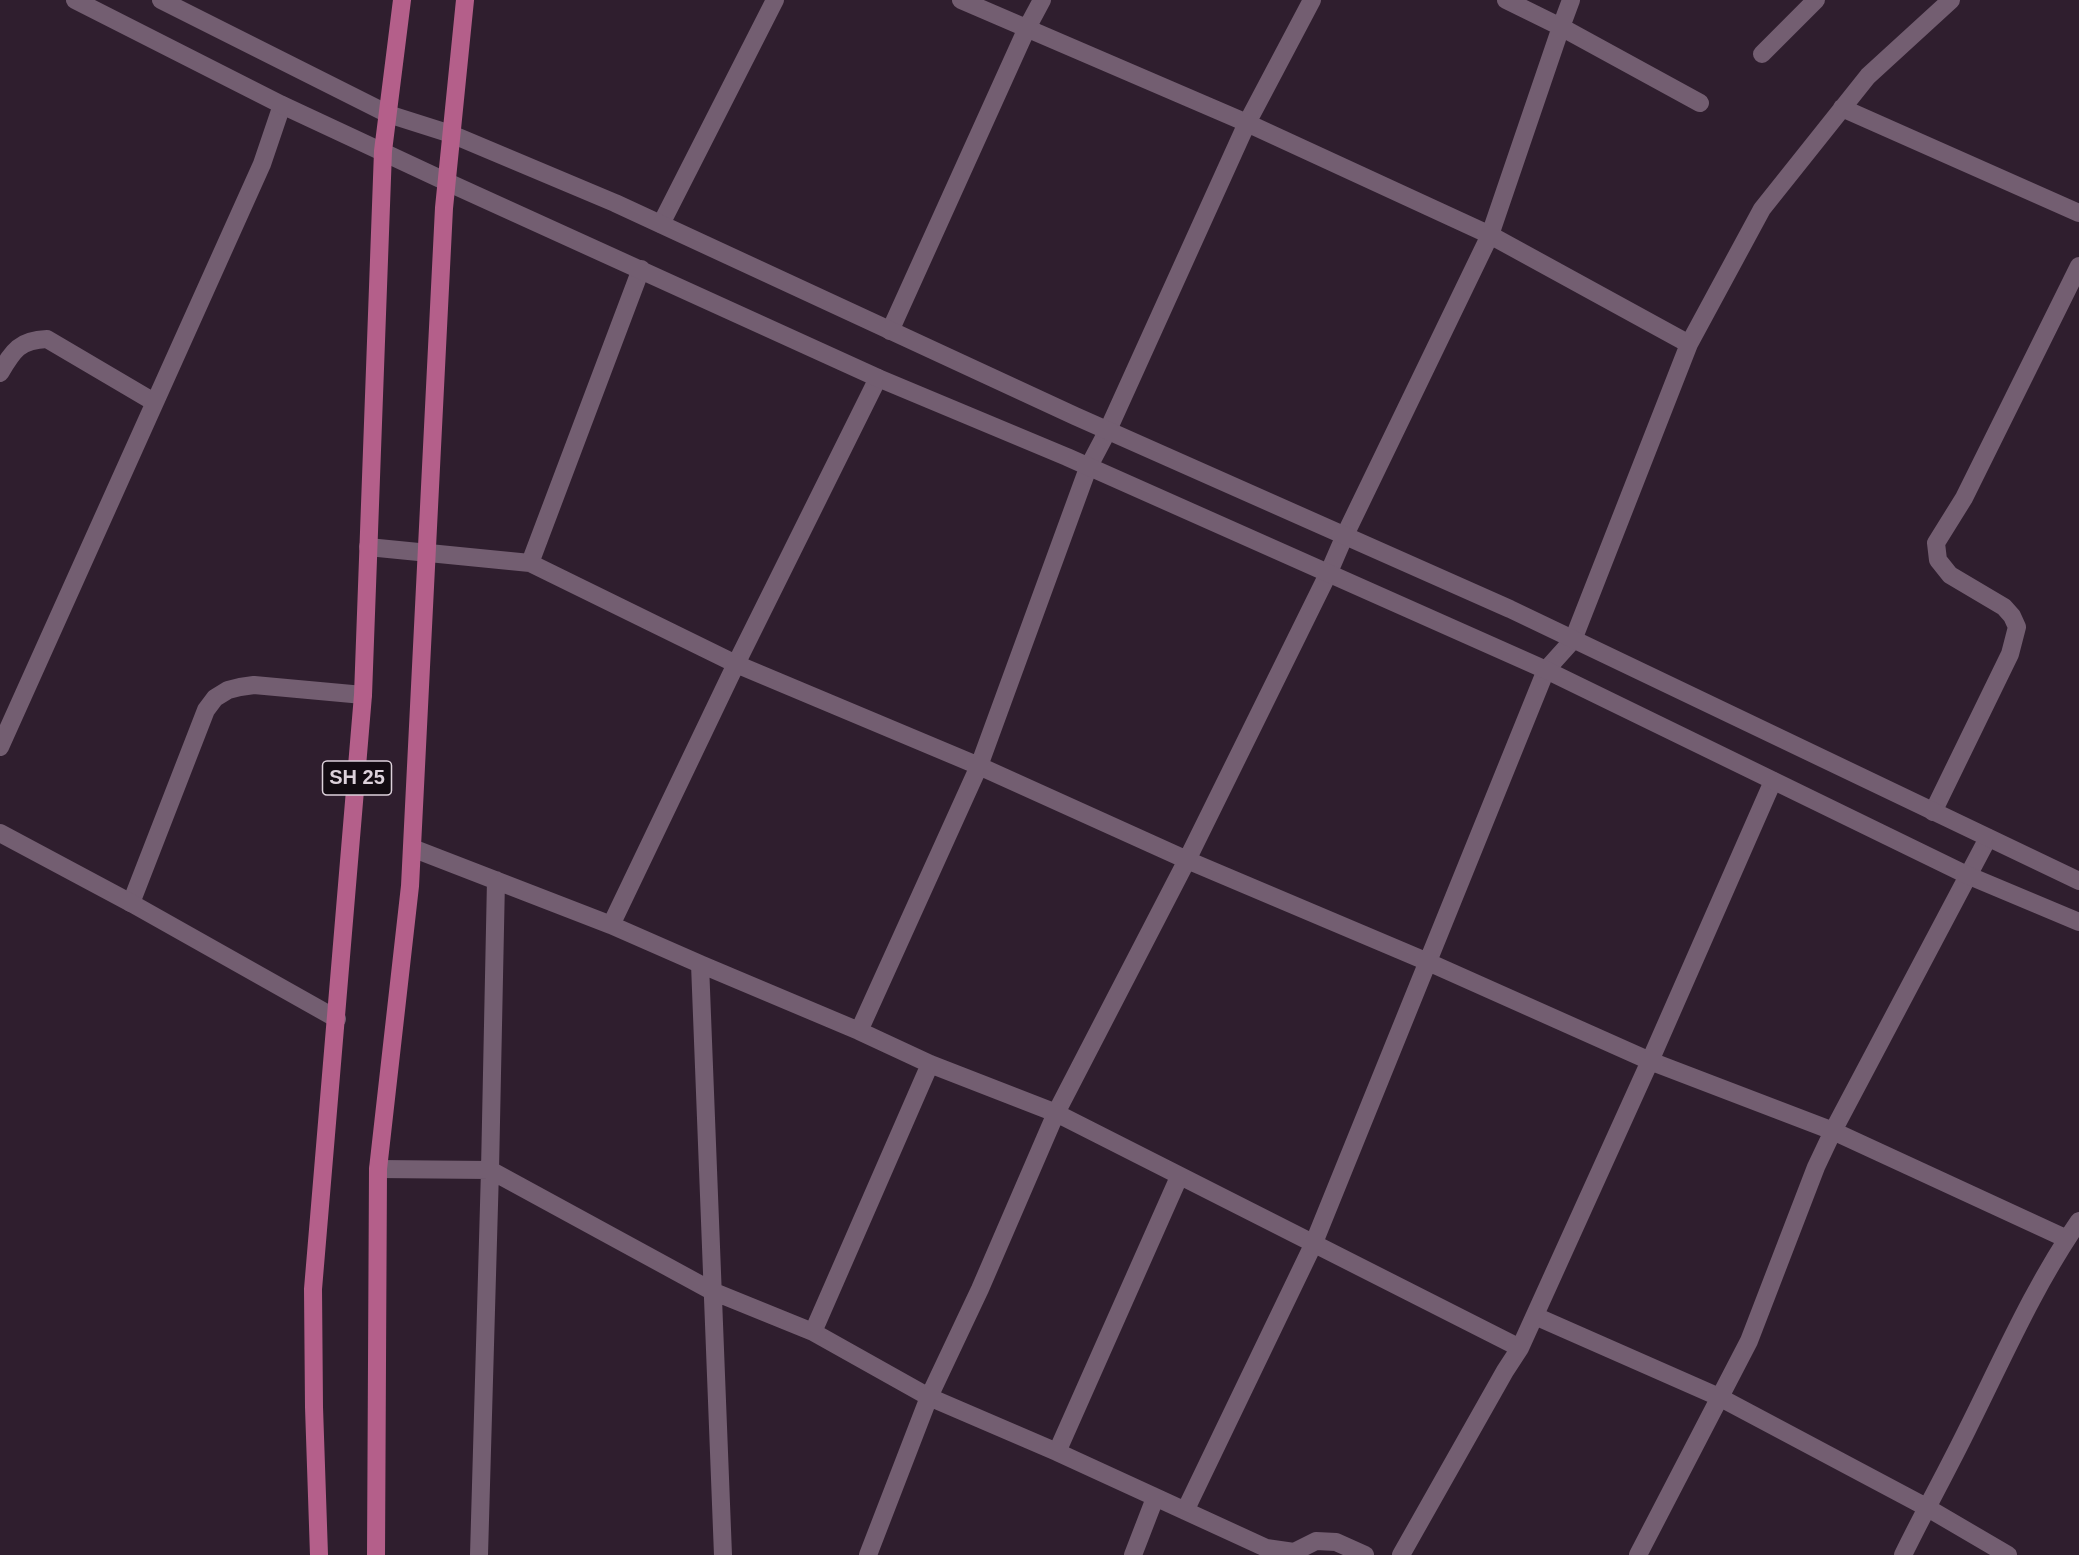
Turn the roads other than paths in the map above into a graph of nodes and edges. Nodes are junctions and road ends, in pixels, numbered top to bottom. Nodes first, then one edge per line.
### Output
1 (75, 0) edge
2 (161, 0) edge
3 (402, 0) edge
4 (775, 0) edge
5 (961, 0) edge
6 (1042, 0) edge
7 (1312, 0) edge
8 (1506, 0) edge
9 (1571, 0) edge
10 (1816, 0) edge
11 (1950, 0) edge
12 (466, 2) edge
13 (1561, 27) junction
14 (1027, 28) junction
15 (1762, 54) dead end
16 (1700, 103) dead end
17 (282, 105) junction
18 (1842, 108) junction
19 (388, 114) junction
20 (1247, 123) junction
21 (451, 134) junction
22 (383, 151) junction
23 (447, 182) junction
24 (2079, 213) edge
25 (661, 224) junction
26 (1490, 235) junction
27 (2079, 266) edge
28 (641, 269) junction
29 (890, 331) junction
30 (1689, 344) junction
31 (0, 374) edge
32 (878, 378) junction
33 (154, 402) junction
34 (1108, 430) junction
35 (1088, 468) junction
36 (1345, 535) junction
37 (368, 547) junction
38 (427, 553) junction
39 (530, 563) junction
40 (1329, 572) junction
41 (1573, 640) junction
42 (736, 664) junction
43 (1546, 670) junction
44 (363, 695) junction
45 (0, 747) edge
46 (979, 766) junction
47 (1773, 781) junction
48 (1933, 812) junction
49 (0, 833) edge
50 (1988, 838) junction
51 (412, 848) junction
52 (1187, 860) junction
53 (1968, 875) junction
54 (495, 880) junction
55 (2079, 881) edge
56 (131, 903) junction
57 (2079, 922) edge
58 (611, 925) junction
59 (1428, 962) junction
60 (700, 964) junction
61 (337, 1019) junction
62 (859, 1031) junction
63 (1650, 1061) junction
64 (930, 1064) junction
65 (1056, 1113) junction
66 (1833, 1131) junction
67 (378, 1169) junction
68 (490, 1170) junction
69 (1179, 1177) junction
70 (2079, 1221) edge
71 (2067, 1239) junction
72 (1313, 1245) junction
73 (712, 1291) junction
74 (1536, 1316) junction
75 (813, 1332) junction
76 (1520, 1348) junction
77 (929, 1397) junction
78 (1719, 1397) junction
79 (1057, 1452) junction
80 (1155, 1498) junction
81 (1926, 1506) junction
82 (1185, 1511) junction
83 (319, 1555) edge
84 (376, 1555) edge
85 (479, 1555) edge
86 (723, 1555) edge
87 (868, 1555) edge
88 (1133, 1555) edge
89 (1365, 1555) edge
90 (1401, 1555) edge
91 (1638, 1555) edge
92 (1903, 1555) edge
93 (2008, 1555) edge

1 - 17 street
2 - 19 street
3 - 19 main road, SH 25
4 - 25 street
5 - 14 street
6 - 14 street
7 - 20 street
8 - 13 street
9 - 13 street
10 - 15 street
11 - 18 street
12 - 21 main road
13 - 16 street
13 - 26 street
14 - 20 street
14 - 29 street
17 - 22 street
17 - 33 street
18 - 24 street
18 - 30 street
19 - 21 street
19 - 22 main road, SH 25
20 - 26 street
20 - 34 street
21 - 23 main road
21 - 25 street
22 - 23 street
22 - 37 main road, SH 25
23 - 28 street
23 - 38 main road
25 - 29 street
26 - 30 street
26 - 36 street
27 - 48 street
28 - 32 street
28 - 39 street
29 - 34 street
30 - 41 street
31 - 33 street
32 - 35 street
32 - 42 street
33 - 45 street
34 - 35 street
34 - 36 street
35 - 40 street
35 - 46 street
36 - 40 street
36 - 41 street
37 - 38 street
37 - 44 main road, SH 25
38 - 39 street
38 - 51 main road
39 - 42 street
40 - 43 street
40 - 52 street
41 - 43 street
41 - 48 street
42 - 46 street
42 - 58 street
43 - 47 street
43 - 59 street
44 - 56 street
44 - 61 main road, SH 25
46 - 52 street
46 - 62 street
47 - 53 street
47 - 63 street
48 - 50 street
49 - 56 street
50 - 53 street
50 - 55 street
51 - 54 street
51 - 67 main road
52 - 59 street
52 - 65 street
53 - 57 street
53 - 66 street
54 - 58 street
54 - 68 street
56 - 61 street
58 - 60 street
59 - 63 street
59 - 72 street
60 - 62 street
60 - 73 street
61 - 83 main road, SH 25
62 - 64 street
63 - 66 street
63 - 74 street
64 - 65 street
64 - 75 street
65 - 69 street
65 - 77 street
66 - 71 street
66 - 78 street
67 - 68 street
67 - 84 main road
68 - 73 street
68 - 85 street
69 - 72 street
69 - 79 street
70 - 71 street
71 - 81 street
72 - 76 street
72 - 82 street
73 - 75 street
73 - 86 street
74 - 76 street
74 - 78 street
75 - 77 street
76 - 90 street
77 - 79 street
77 - 87 street
78 - 81 street
78 - 91 street
79 - 80 street
80 - 82 street
80 - 88 street
81 - 92 street
81 - 93 street
82 - 89 street

